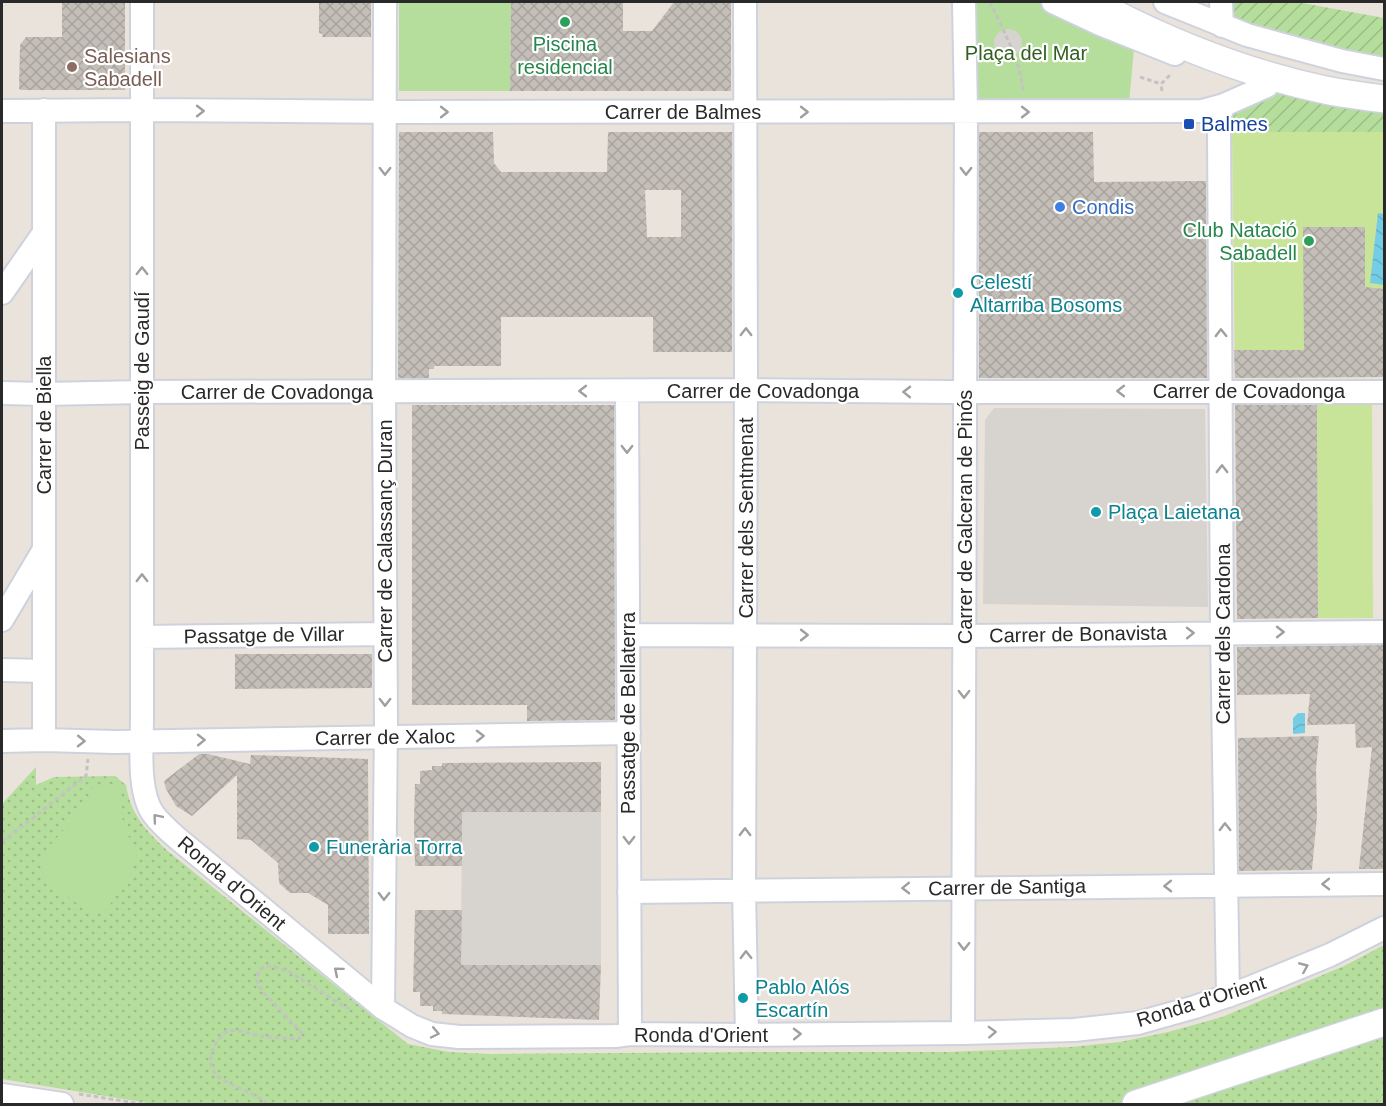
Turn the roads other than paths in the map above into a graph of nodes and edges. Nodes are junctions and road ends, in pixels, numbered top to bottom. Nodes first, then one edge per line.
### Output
1 (142, 2) edge
2 (385, 2) edge
3 (745, 2) edge
4 (964, 2) edge
5 (1053, 2) edge
6 (1092, 2) edge
7 (1122, 2) edge
8 (1165, 2) edge
9 (1221, 2) edge
10 (1222, 26) junction
11 (1267, 87) junction
12 (1381, 88) edge
13 (1224, 105) junction
14 (44, 110) junction
15 (141, 110) junction
16 (2, 112) edge
17 (385, 112) junction
18 (745, 112) junction
19 (966, 112) junction
20 (43, 234) junction
21 (2, 293) edge
22 (746, 390) junction
23 (384, 391) junction
24 (627, 391) junction
25 (1221, 391) junction
26 (142, 392) junction
27 (965, 392) junction
28 (1384, 392) edge
29 (2, 393) edge
30 (44, 394) junction
31 (44, 549) junction
32 (2, 620) edge
33 (1384, 632) edge
34 (1222, 633) junction
35 (385, 634) junction
36 (745, 634) junction
37 (628, 635) junction
38 (964, 636) junction
39 (142, 637) junction
40 (2, 670) edge
41 (44, 670) junction
42 (629, 733) junction
43 (385, 738) junction
44 (44, 740) junction
45 (2, 741) edge
46 (142, 741) junction
47 (1384, 884) edge
48 (1226, 885) junction
49 (964, 888) junction
50 (744, 890) junction
51 (628, 892) junction
52 (1384, 928) edge
53 (1228, 996) junction
54 (382, 1008) junction
55 (1384, 1022) edge
56 (963, 1033) junction
57 (630, 1034) junction
58 (747, 1035) junction
59 (2, 1095) edge
60 (62, 1104) edge
61 (1136, 1104) edge

1 - 15 street, Passeig de Gaudí
2 - 17 street, Carrer de Calassanç Duran
3 - 18 street, Carrer dels Sentmenat
4 - 19 street, Carrer de Galceran de Pinós
5 - 11 street
6 - 12 street
7 - 12 street
8 - 10 street
9 - 10 street
10 - 12 street
11 - 12 street
11 - 13 street
19 -> 13 street, Carrer de Balmes
25 -> 13 street, Carrer dels Cardona
14 - 15 street, Carrer de Balmes
14 - 16 street, Carrer de Balmes
14 - 20 street, Carrer de Biella
15 -> 17 street, Carrer de Balmes
26 -> 15 street, Passeig de Gaudí
17 -> 18 street, Carrer de Balmes
17 -> 23 street, Carrer de Calassanç Duran
18 -> 19 street, Carrer de Balmes
22 -> 18 street, Carrer dels Sentmenat
19 -> 27 street, Carrer de Galceran de Pinós
20 - 21 street
20 - 30 street, Carrer de Biella
22 - 24 street, Carrer de Covadonga
27 -> 22 street, Carrer de Covadonga
22 - 36 street, Carrer dels Sentmenat
24 -> 23 street, Carrer de Covadonga
23 - 26 street, Carrer de Covadonga
23 - 35 street, Carrer de Calassanç Duran
24 -> 37 street, Passatge de Bellaterra
25 -> 27 street, Carrer de Covadonga
25 - 28 street, Carrer de Covadonga
34 -> 25 street, Carrer dels Cardona
26 - 30 street, Carrer de Covadonga
39 -> 26 street, Passeig de Gaudí
27 - 38 street, Carrer de Galceran de Pinós
29 - 30 street, Carrer de Covadonga
30 - 31 street, Carrer de Biella
31 - 32 street
31 - 41 street, Carrer de Biella
34 -> 33 street, Carrer de Bonavista
38 -> 34 street, Carrer de Bonavista
48 -> 34 street, Carrer dels Cardona
35 - 39 street, Passatge de Villar
35 -> 43 street, Carrer de Calassanç Duran
36 - 37 street, Carrer de Bonavista
36 -> 38 street, Carrer de Bonavista
50 -> 36 street, Carrer dels Sentmenat
37 - 42 street, Passatge de Bellaterra
38 -> 49 street, Carrer de Galceran de Pinós
39 - 46 street, Passeig de Gaudí
40 - 41 street
41 - 44 street, Carrer de Biella
43 -> 42 street, Carrer de Xaloc
42 -> 51 street, Passatge de Bellaterra
46 -> 43 street, Carrer de Xaloc
43 -> 54 street, Carrer de Calassanç Duran
44 - 45 street, Carrer de Xaloc
44 -> 46 street, Carrer de Xaloc
54 -> 46 street, Ronda d'Orient
47 -> 48 street, Carrer de Santiga
48 -> 49 street, Carrer de Santiga
48 - 53 street, Carrer dels Cardona
49 -> 50 street, Carrer de Santiga
49 -> 56 street, Carrer de Galceran de Pinós
50 - 51 street, Carrer de Santiga
58 -> 50 street, Carrer dels Sentmenat
51 - 57 street, Passatge de Bellaterra
53 -> 52 street, Ronda d'Orient
56 -> 53 street, Ronda d'Orient
54 -> 57 street, Ronda d'Orient
55 - 61 street
58 -> 56 street, Ronda d'Orient
57 - 58 street, Ronda d'Orient
59 - 60 street

